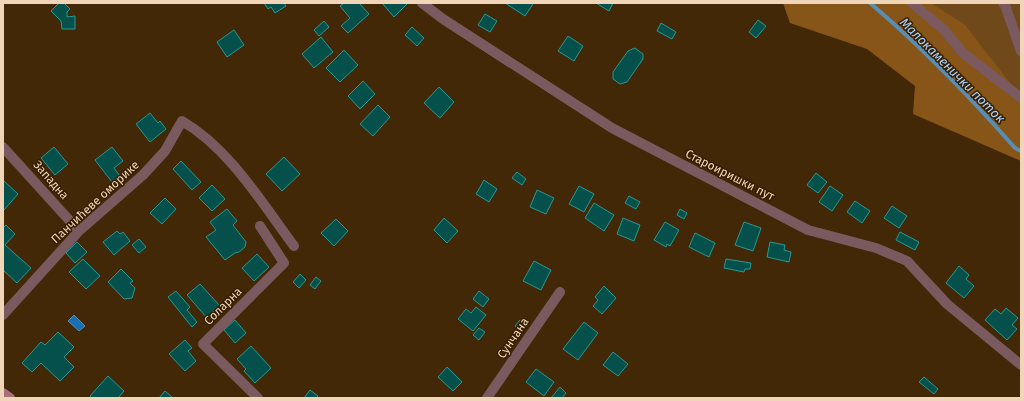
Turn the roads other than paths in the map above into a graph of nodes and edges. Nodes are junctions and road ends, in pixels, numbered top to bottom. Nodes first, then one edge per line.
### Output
1 (422, 3) edge
2 (912, 3) edge
3 (1003, 3) edge
4 (1021, 51) edge
5 (1021, 98) edge
6 (3, 147) edge
7 (260, 226) dead end
8 (79, 231) junction
9 (294, 246) dead end
10 (560, 292) dead end
11 (3, 315) edge
12 (1021, 365) edge
13 (3, 393) edge
14 (10, 398) edge
15 (258, 398) edge
16 (487, 398) edge

1 - 12 street, Староиришки пут
2 - 5 street
3 - 4 street
6 - 8 street, Западна
7 - 15 street, Соларна
8 - 9 street, Панчићеве оморике
8 - 11 street, Панчићеве оморике
10 - 16 street, Сунчана
13 - 14 street

